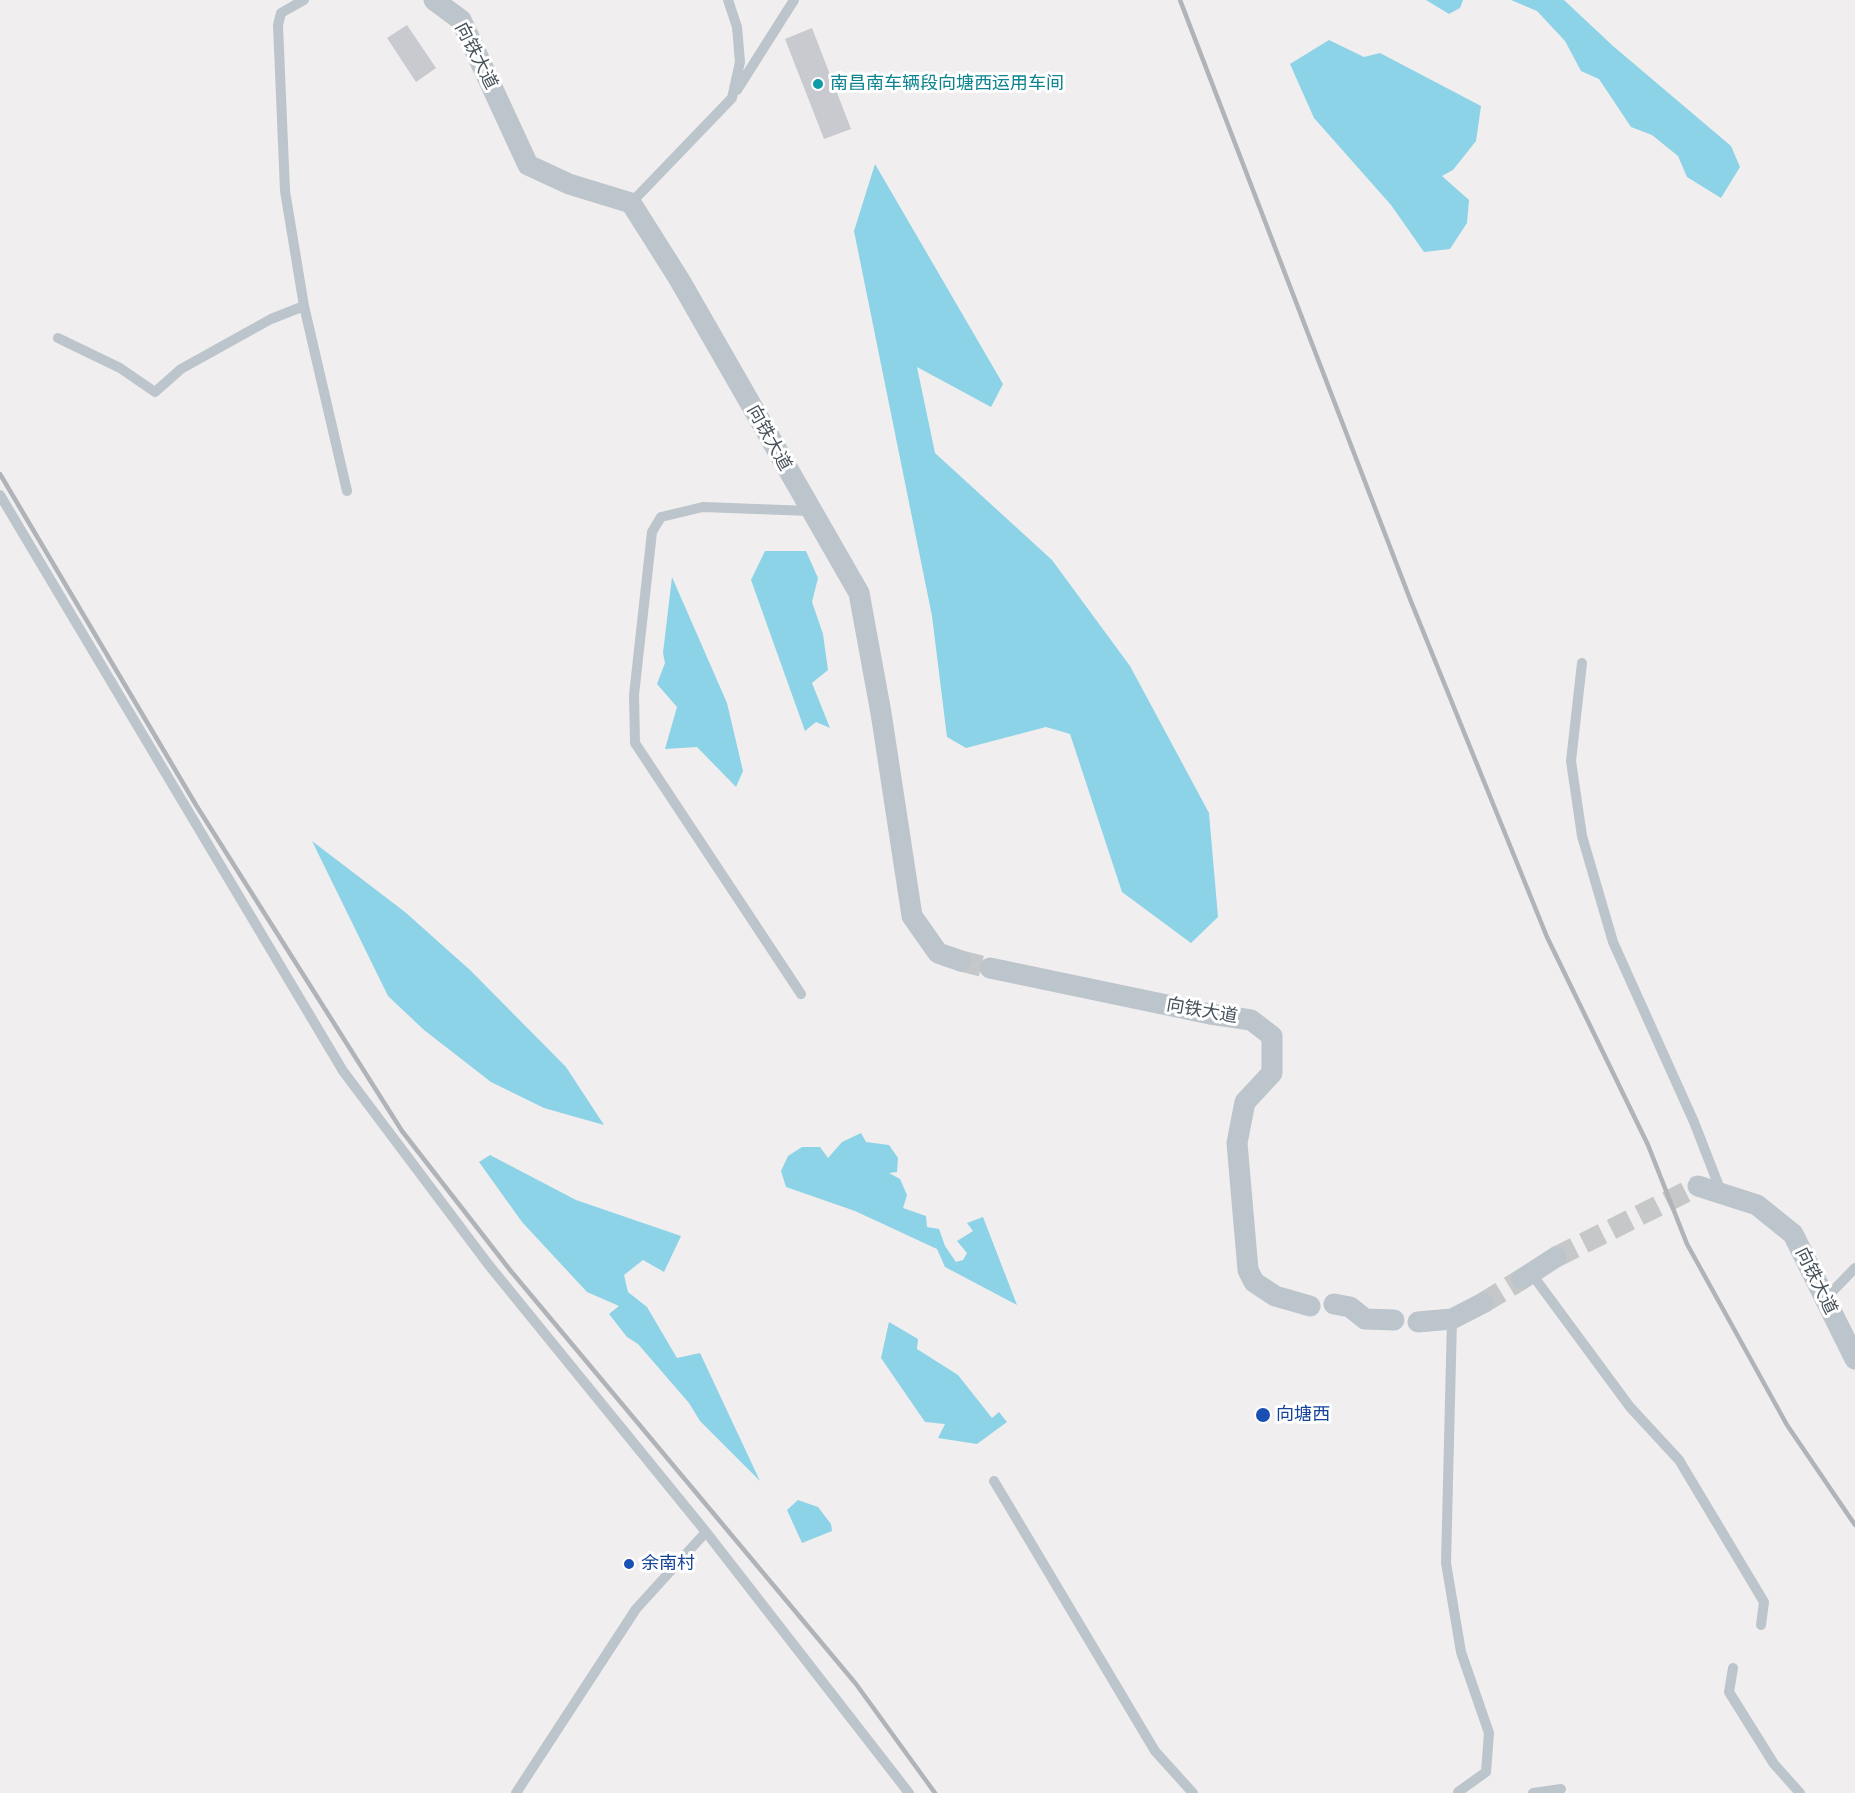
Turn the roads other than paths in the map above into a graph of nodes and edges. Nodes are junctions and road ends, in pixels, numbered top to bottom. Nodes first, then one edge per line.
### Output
1 (304, 0) edge
2 (434, 0) edge
3 (728, 0) edge
4 (794, 0) edge
5 (732, 98) junction
6 (631, 203) junction
7 (304, 306) junction
8 (57, 338) dead end
9 (347, 491) dead end
10 (0, 495) edge
11 (810, 511) junction
12 (1582, 663) dead end
13 (961, 961) tunnel mouth
14 (990, 968) tunnel mouth
15 (801, 994) dead end
16 (1698, 1186) dead end
17 (1722, 1195) junction
18 (1556, 1257) tunnel mouth
19 (1855, 1268) edge
20 (1526, 1276) joint
21 (1825, 1299) junction
22 (1483, 1303) tunnel mouth
23 (1334, 1304) dead end
24 (1310, 1306) dead end
25 (1452, 1319) junction
26 (1394, 1320) dead end
27 (1418, 1322) dead end
28 (1855, 1359) edge
29 (994, 1481) dead end
30 (706, 1532) junction
31 (1761, 1625) dead end
32 (1733, 1668) dead end
33 (1561, 1789) dead end
34 (1458, 1792) edge
35 (516, 1793) edge
36 (909, 1793) edge
37 (1193, 1793) edge
38 (1533, 1793) edge
39 (1800, 1793) edge

1 - 7 lane
2 - 6 street, 向铁大道
3 - 5 lane
4 - 5 lane
5 - 6 lane
6 - 11 street, 向铁大道
7 - 8 lane
7 - 9 lane
10 - 30 lane
11 - 13 street, 向铁大道
11 - 15 lane
12 - 17 lane
14 - 24 street, 向铁大道
16 - 17 street, 向铁大道
17 - 21 street, 向铁大道
18 - 20 street
19 - 21 lane
20 - 31 lane
21 - 28 street, 向铁大道
22 - 25 street
23 - 26 street
25 - 27 street
25 - 34 lane
29 - 37 lane
30 - 35 lane
30 - 36 lane
32 - 39 lane
33 - 38 lane

